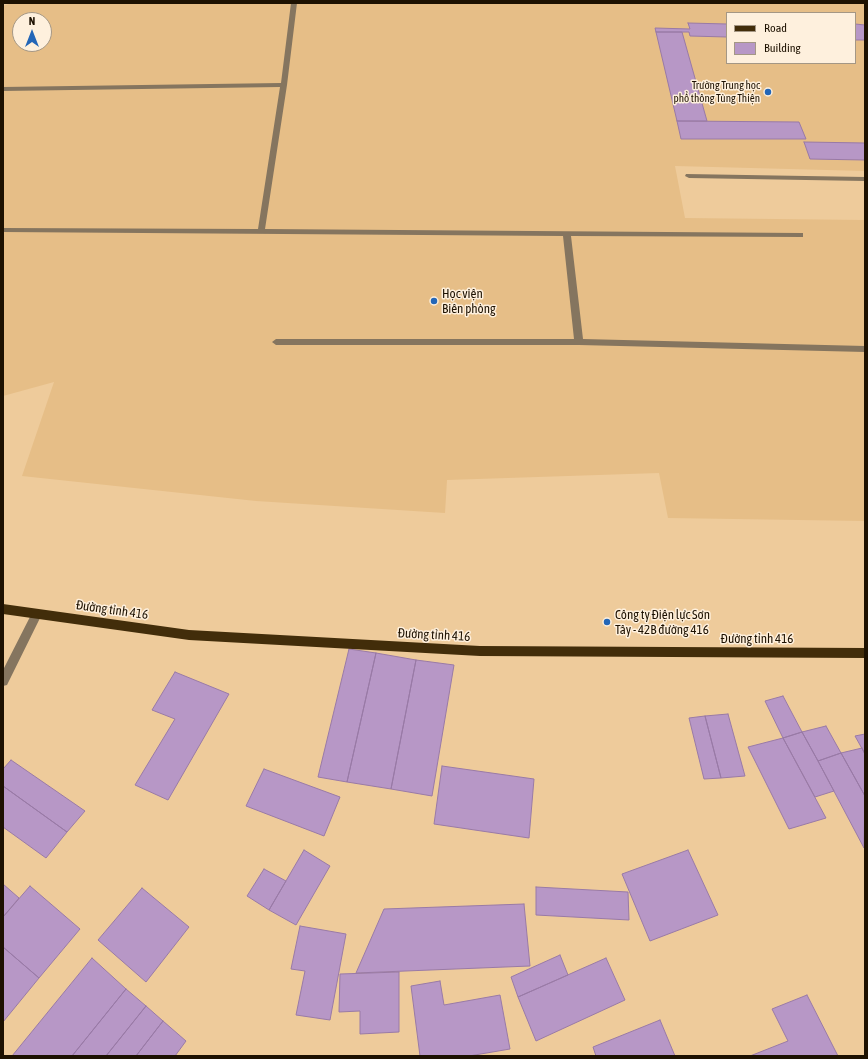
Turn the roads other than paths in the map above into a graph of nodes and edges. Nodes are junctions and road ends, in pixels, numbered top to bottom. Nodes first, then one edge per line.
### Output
1 (294, 3) edge
2 (284, 85) junction
3 (3, 89) edge
4 (689, 176) dead end
5 (865, 179) edge
6 (3, 230) edge
7 (261, 232) junction
8 (567, 233) junction
9 (800, 235) dead end
10 (276, 342) dead end
11 (579, 342) junction
12 (865, 349) edge
13 (3, 609) edge
14 (37, 614) junction
15 (865, 654) edge
16 (3, 681) edge

1 - 2 street
2 - 3 street
2 - 7 street
4 - 5 street
6 - 7 street
7 - 8 street
8 - 9 street
8 - 11 street
10 - 11 street
11 - 12 street
13 - 14 main road, Đường tỉnh 416
14 - 15 main road, Đường tỉnh 416
14 - 16 street

